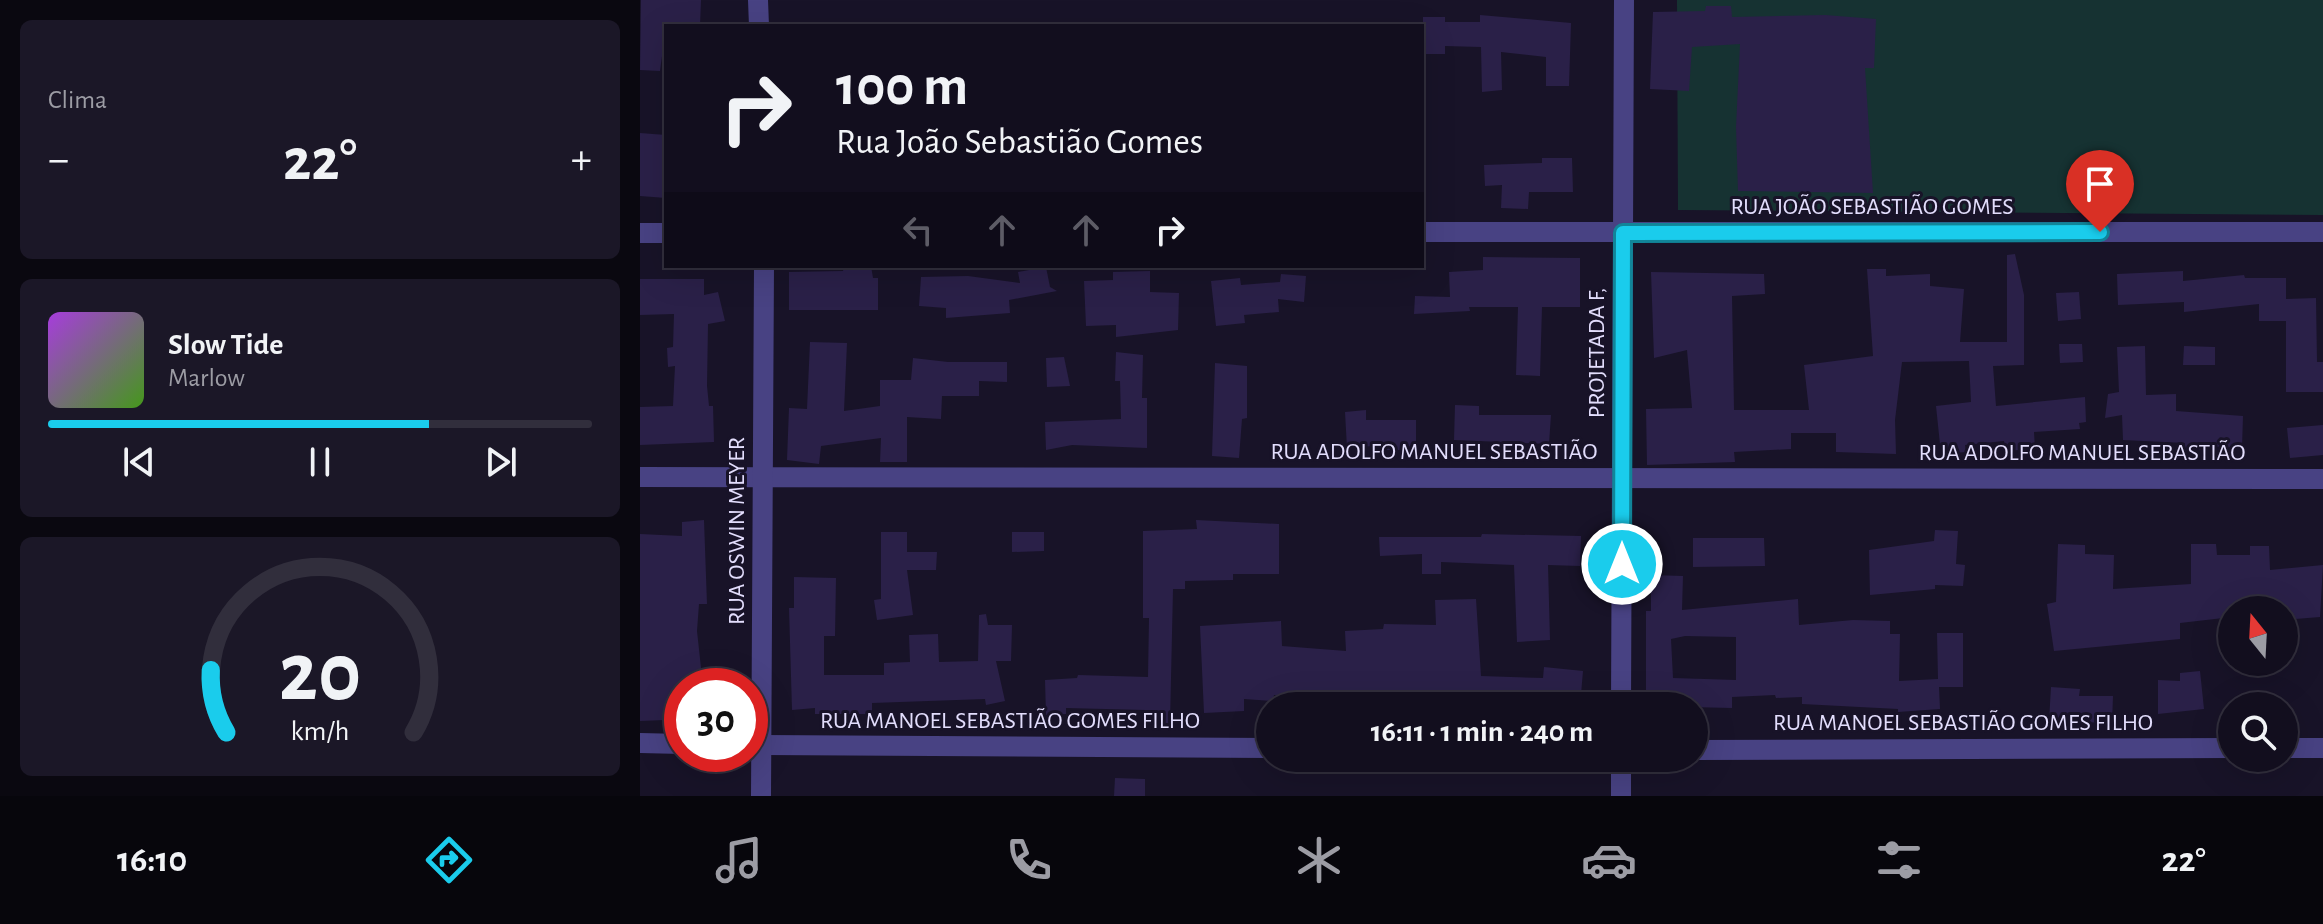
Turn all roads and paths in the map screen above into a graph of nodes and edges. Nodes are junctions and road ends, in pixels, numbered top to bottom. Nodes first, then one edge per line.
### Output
1 (758, 0) edge
2 (1624, 0) edge
3 (759, 24) edge
4 (1424, 232) edge
5 (2323, 232) edge
6 (640, 233) edge
7 (664, 233) edge
8 (1623, 233) junction
9 (764, 268) edge
10 (640, 477) edge
11 (764, 477) junction
12 (1622, 479) junction
13 (2323, 479) edge
14 (758, 668) edge
15 (1621, 692) edge
16 (640, 743) edge
17 (664, 744) edge
18 (768, 745) edge
19 (1256, 748) edge
20 (2218, 748) edge
21 (2298, 748) edge
22 (2323, 748) edge
23 (1708, 750) edge
24 (759, 772) edge
25 (1621, 772) edge
26 (761, 796) edge
27 (1621, 796) edge

1 - 3 street
2 - 8 street, PROJETADA F,
4 - 8 street, RUA JOÃO SEBASTIÃO GOMES
5 - 8 street, RUA JOÃO SEBASTIÃO GOMES
6 - 7 street
8 - 12 street, PROJETADA F,
9 - 11 street, RUA OSWIN MEYER
10 - 11 street, RUA ADOLFO MANUEL SEBASTIÃO
11 - 12 street, RUA ADOLFO MANUEL SEBASTIÃO
11 - 14 street, RUA OSWIN MEYER
12 - 13 street, RUA ADOLFO MANUEL SEBASTIÃO
12 - 15 street, PROJETADA F,
16 - 17 street
18 - 19 street, RUA MANOEL SEBASTIÃO GOMES FILHO
20 - 23 street, RUA MANOEL SEBASTIÃO GOMES FILHO
21 - 22 street
24 - 26 street, RUA OSWIN MEYER
25 - 27 street

